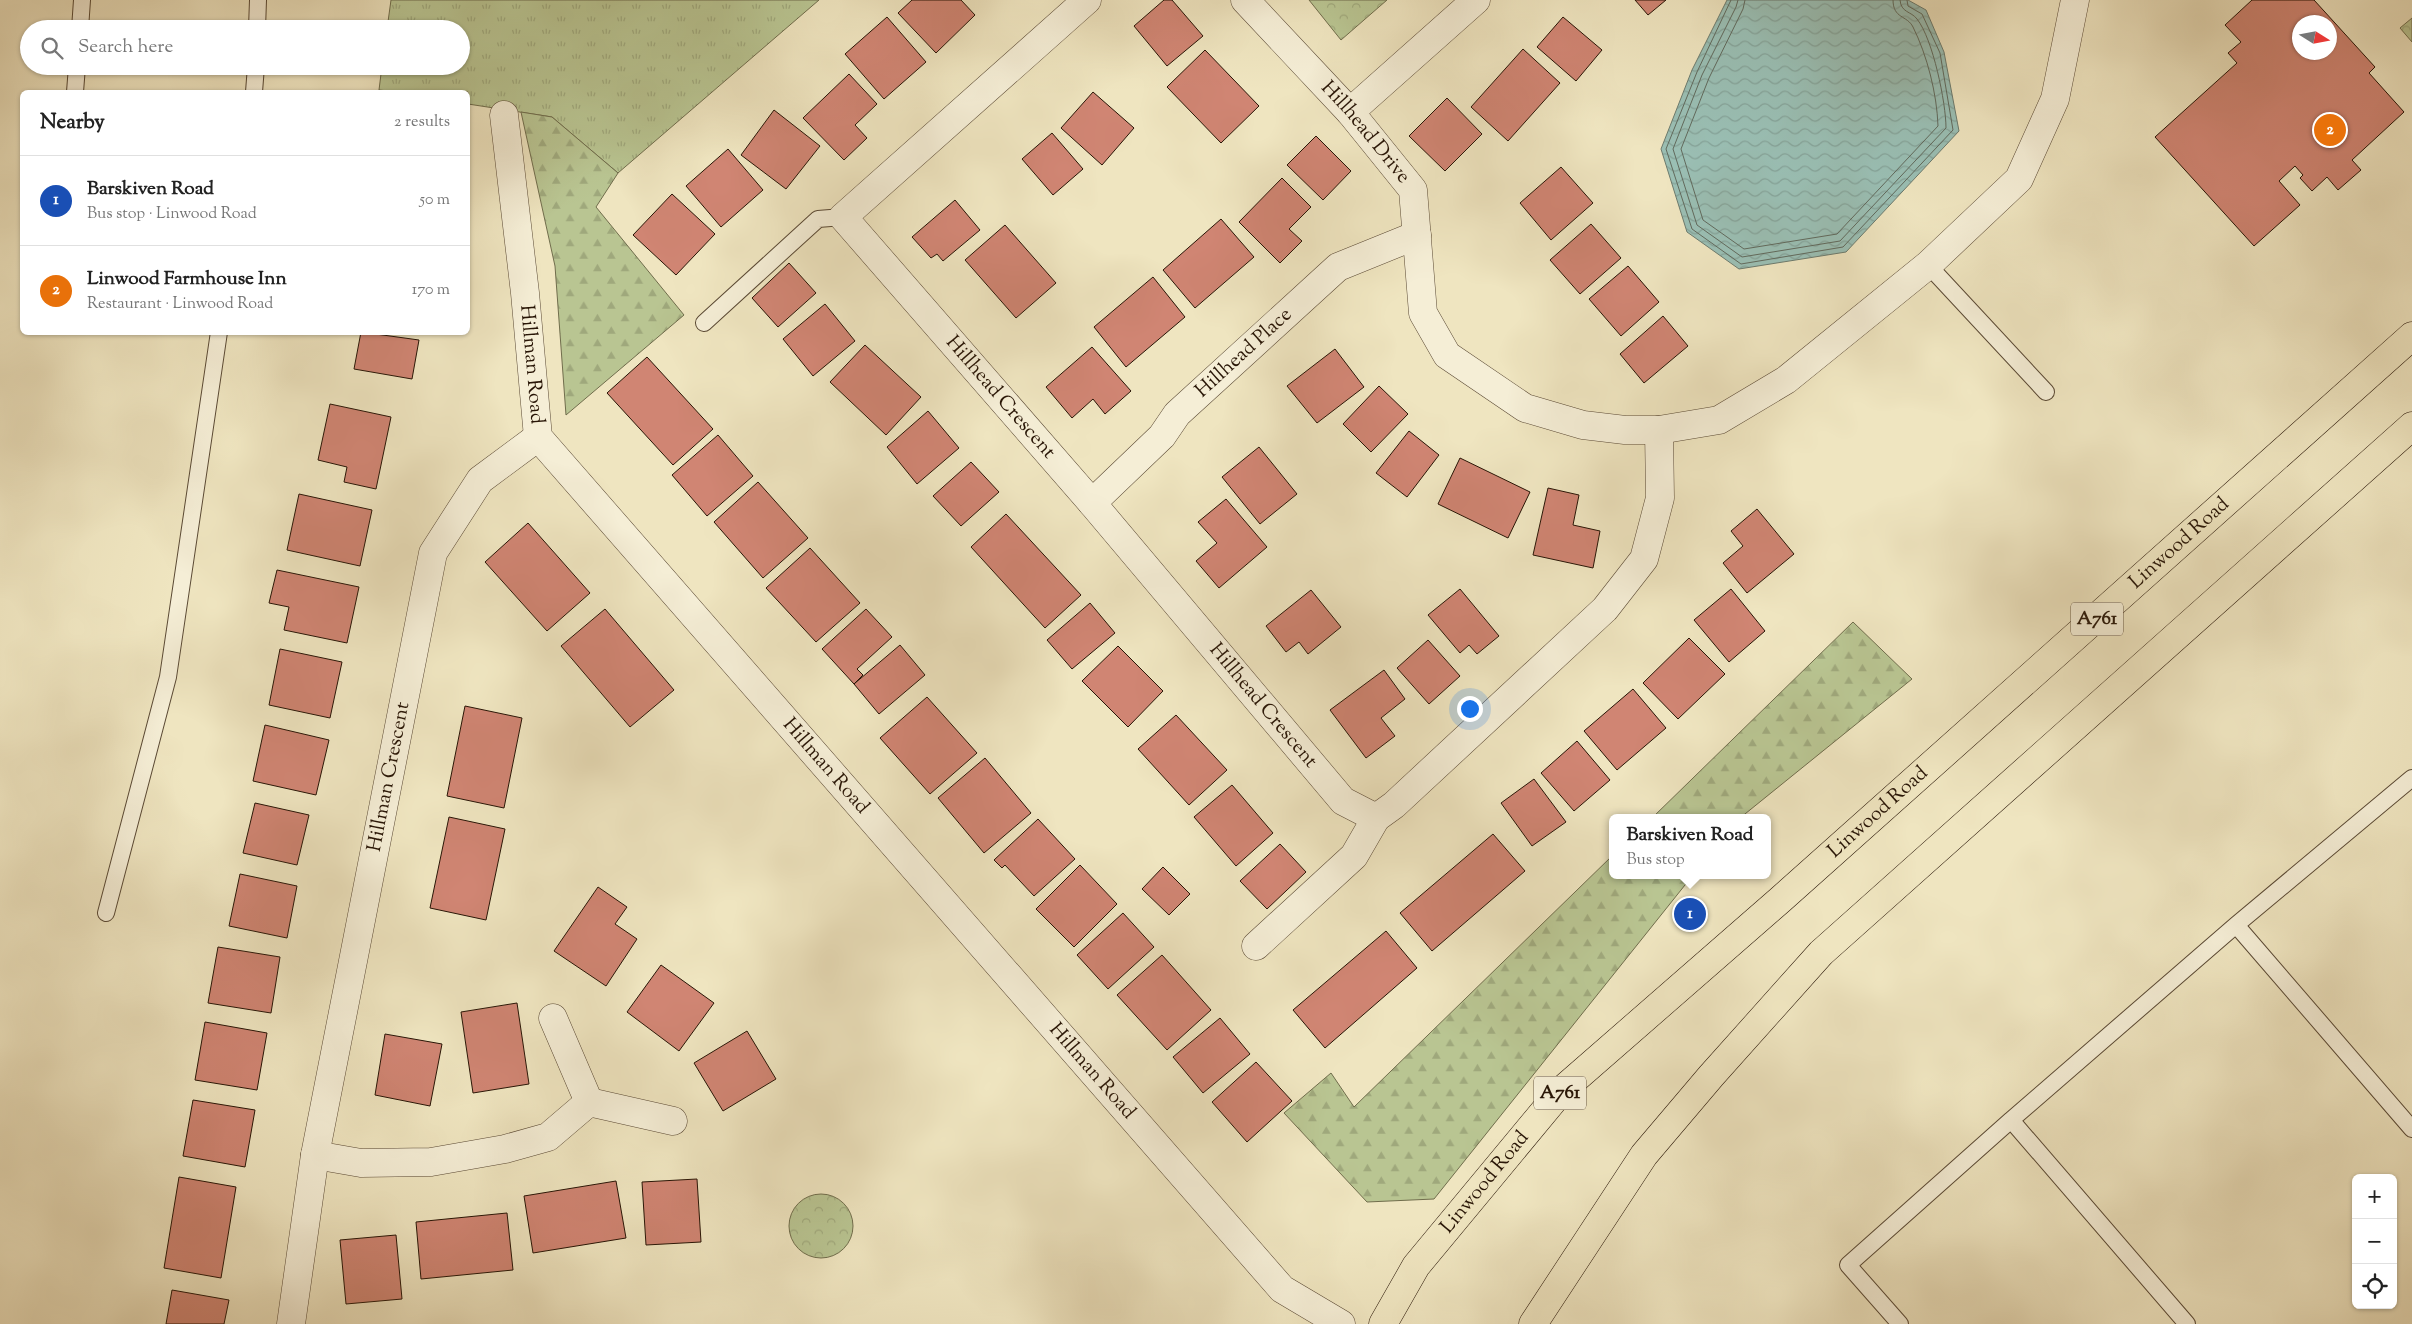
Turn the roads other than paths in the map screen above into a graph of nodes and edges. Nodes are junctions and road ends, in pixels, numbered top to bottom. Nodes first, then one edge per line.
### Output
1 (82, 0) edge
2 (258, 0) edge
3 (1087, 0) edge
4 (1245, 0) edge
5 (1476, 0) edge
6 (2075, 0) edge
7 (81, 20) edge
8 (257, 20) edge
9 (76, 75) edge
10 (255, 75) edge
11 (75, 90) edge
12 (254, 90) edge
13 (1350, 112) junction
14 (504, 115) dead end
15 (843, 217) junction
16 (1417, 235) junction
17 (1928, 265) junction
18 (704, 323) dead end
19 (219, 335) edge
20 (2412, 336) edge
21 (2046, 392) dead end
22 (2412, 426) edge
23 (1659, 430) junction
24 (538, 437) junction
25 (1092, 503) junction
26 (2412, 778) edge
27 (1376, 818) junction
28 (106, 913) dead end
29 (2236, 925) junction
30 (1256, 946) dead end
31 (553, 1018) dead end
32 (589, 1102) junction
33 (2011, 1120) junction
34 (673, 1121) dead end
35 (2412, 1129) edge
36 (315, 1155) junction
37 (291, 1324) edge
38 (1341, 1324) edge
39 (1383, 1324) edge
40 (1533, 1324) edge
41 (1900, 1324) edge
42 (2187, 1324) edge

1 - 7 lane
2 - 8 lane
3 - 15 street
4 - 13 street, Hillhead Drive
5 - 13 street
6 - 17 street, Hillhead Drive
9 - 11 lane
10 - 12 lane
13 - 16 street, Hillhead Drive
14 - 24 street, Hillman Road
15 - 18 lane
15 - 25 street, Hillhead Crescent
16 - 23 street, Hillhead Drive
16 - 25 street, Hillhead Place
17 - 21 lane
17 - 23 street, Hillhead Drive
19 - 28 lane
20 - 39 main road, Linwood Road / A761
22 - 40 main road
23 - 27 street
24 - 36 street, Hillman Crescent
24 - 38 street, Hillman Road
25 - 27 street, Hillhead Crescent
26 - 29 lane
27 - 30 street
29 - 33 lane
29 - 35 lane
31 - 32 street
32 - 34 street
32 - 36 street
33 - 41 lane
33 - 42 lane
36 - 37 street, Hillman Crescent

